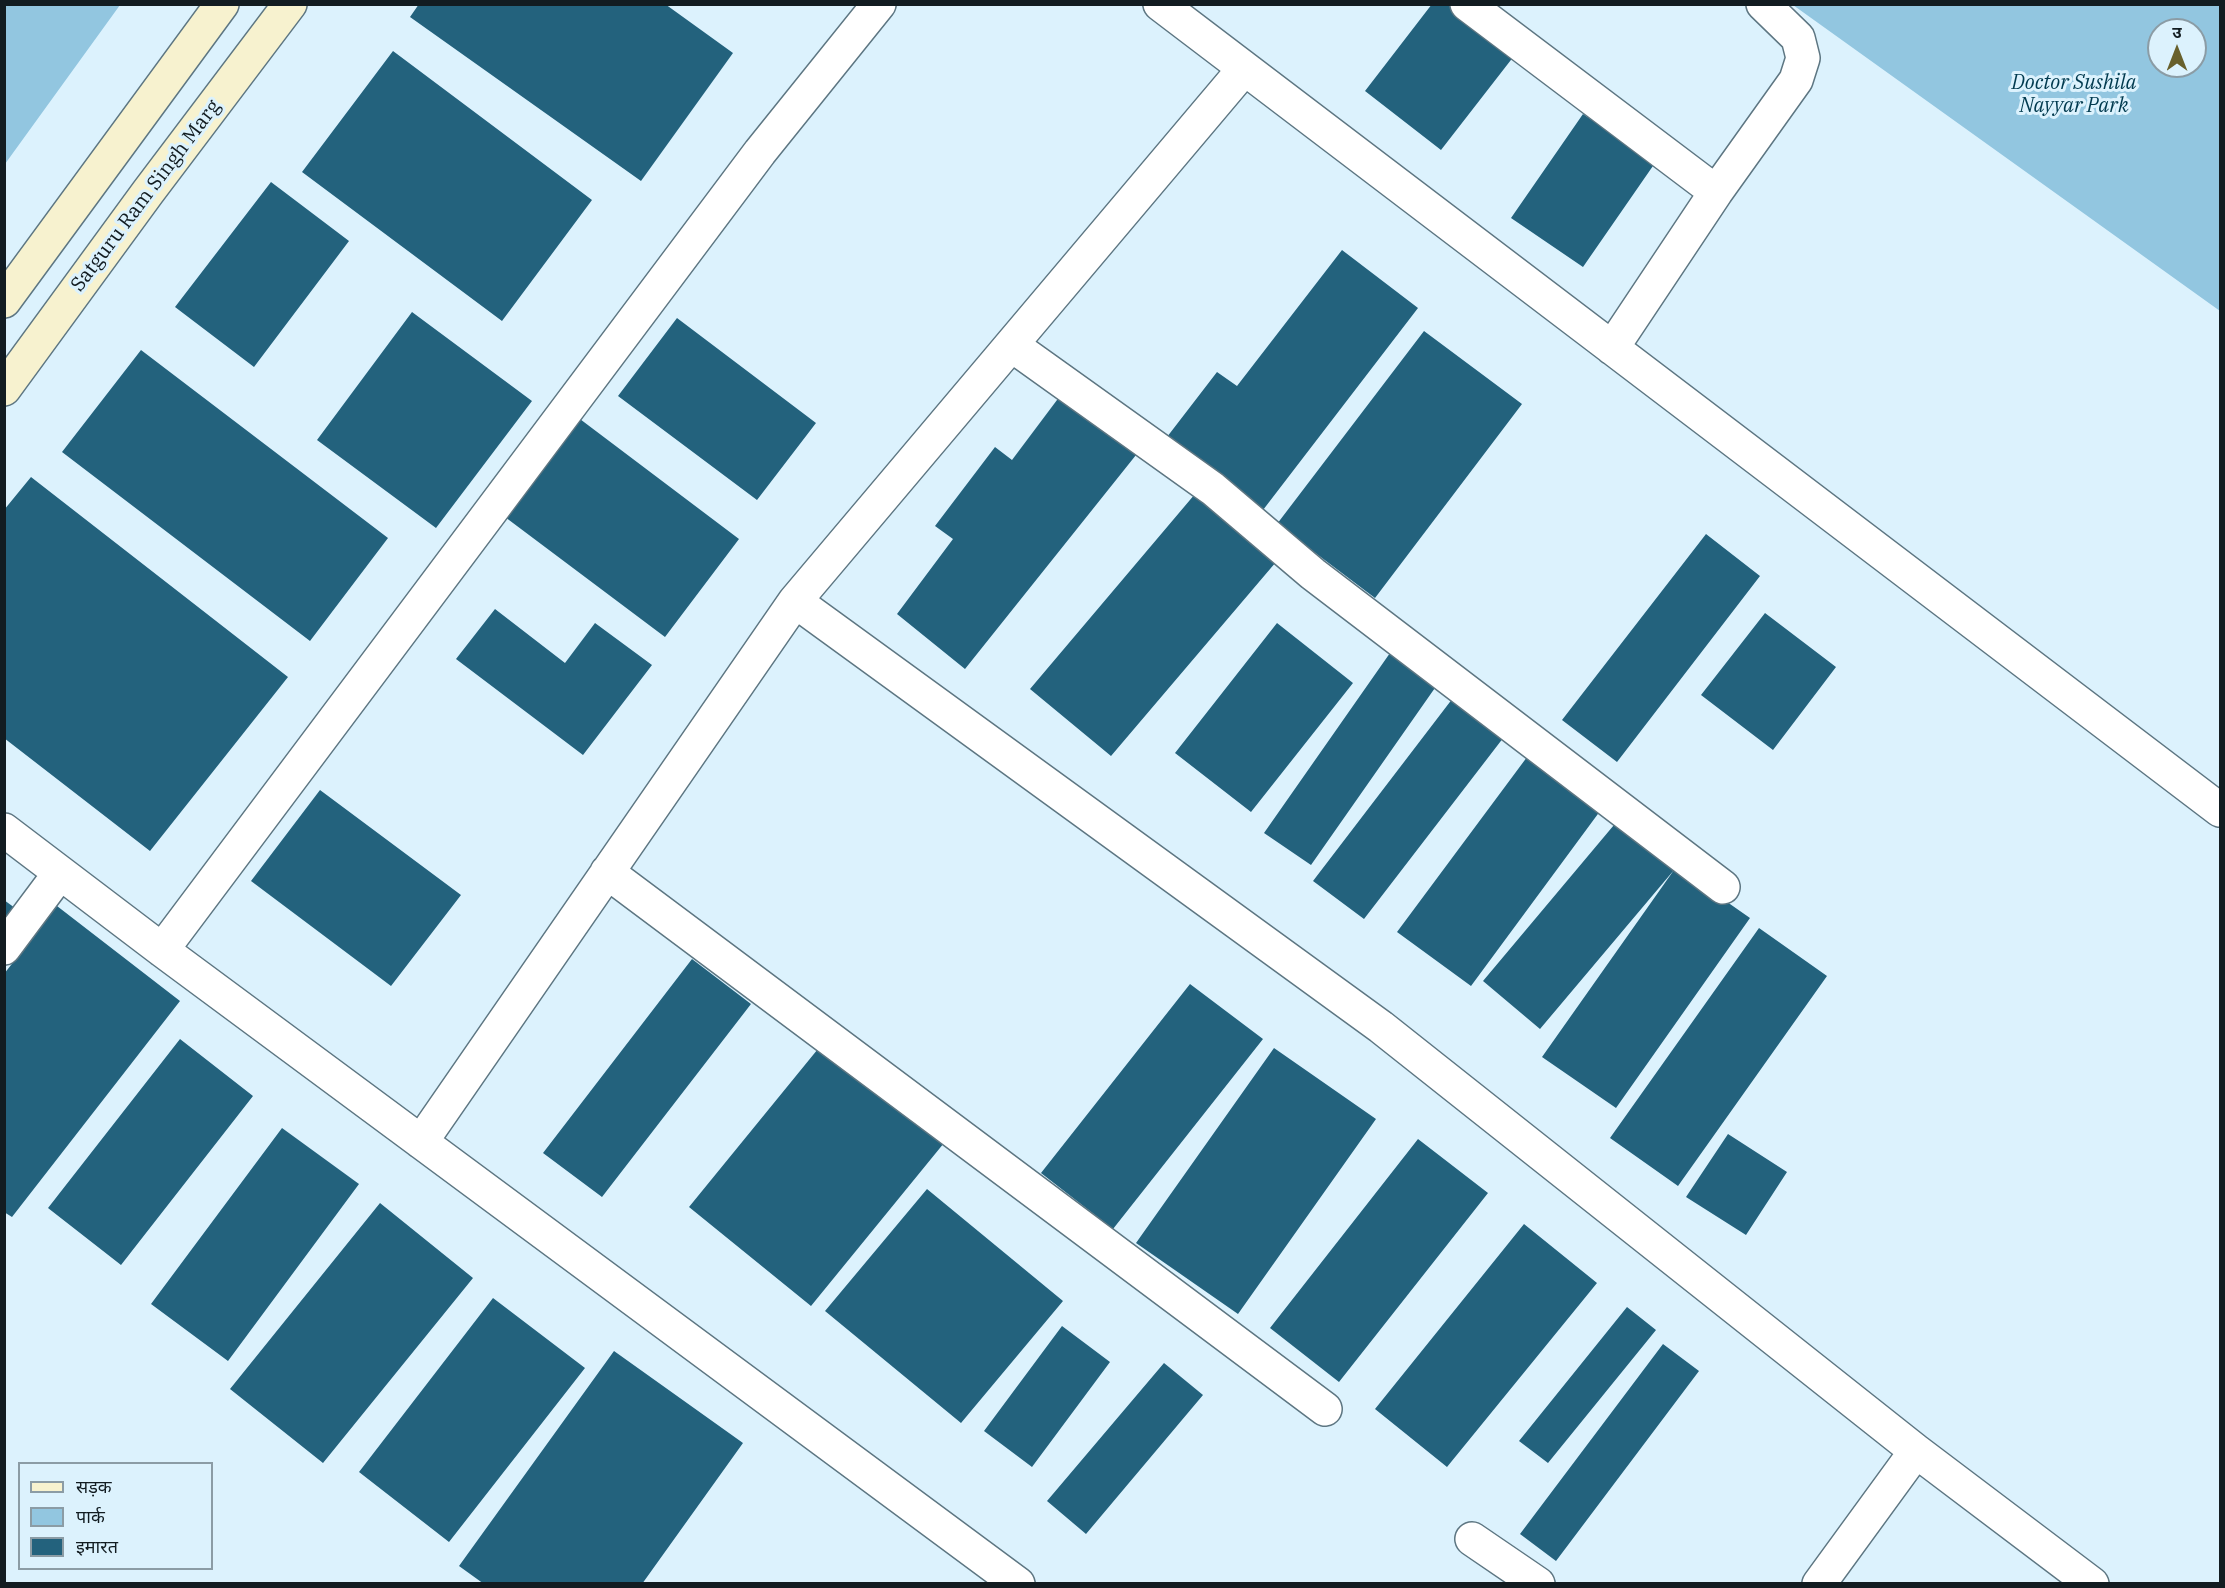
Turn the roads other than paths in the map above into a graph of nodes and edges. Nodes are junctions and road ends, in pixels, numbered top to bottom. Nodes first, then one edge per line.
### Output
1 (222, 4) edge
2 (290, 4) edge
3 (879, 4) edge
4 (1160, 4) edge
5 (1467, 4) edge
6 (1763, 4) edge
7 (1244, 69) junction
8 (1716, 192) junction
9 (4, 301) edge
10 (1013, 346) junction
11 (1612, 348) junction
12 (4, 389) edge
13 (795, 602) junction
14 (2220, 810) edge
15 (4, 830) edge
16 (607, 872) junction
17 (60, 873) junction
18 (1723, 887) dead end
19 (4, 948) edge
20 (162, 950) junction
21 (421, 1142) junction
22 (1325, 1409) dead end
23 (1916, 1451) junction
24 (1473, 1539) dead end
25 (1018, 1584) edge
26 (1538, 1584) edge
27 (1819, 1584) edge
28 (2092, 1584) edge

1 - 9 main road
2 - 12 main road, Satguru Ram Singh Marg
3 - 20 street
4 - 7 street
5 - 8 street
6 - 8 street
7 - 10 street
7 - 11 street
8 - 11 street
10 - 13 street
10 - 18 street
11 - 14 street
13 - 16 street
13 - 23 street
15 - 17 street
16 - 21 street
16 - 22 street
17 - 19 street
17 - 20 street
20 - 21 street
21 - 25 street
23 - 27 street
23 - 28 street
24 - 26 street

